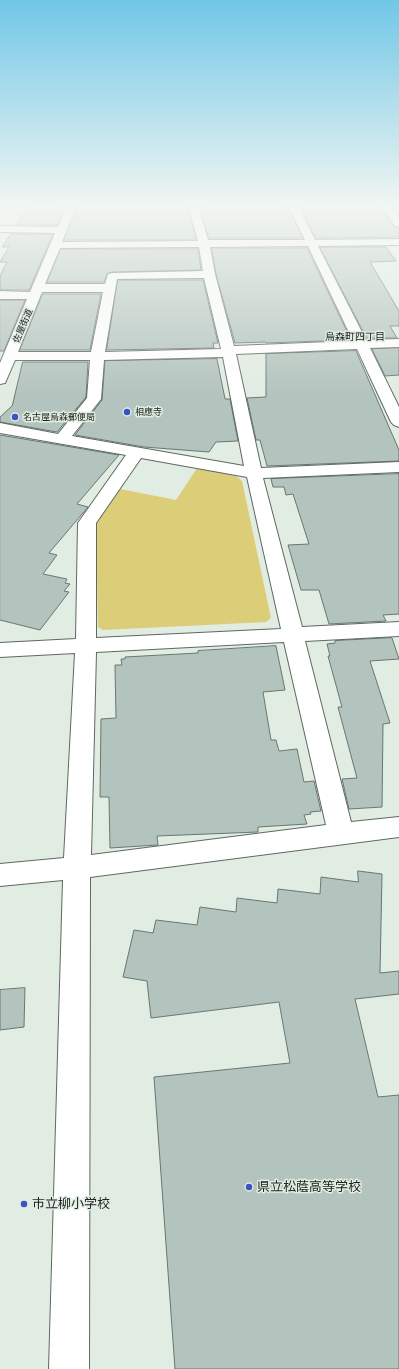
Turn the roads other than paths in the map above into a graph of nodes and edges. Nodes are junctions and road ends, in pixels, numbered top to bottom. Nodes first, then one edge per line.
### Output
1 (46, 269) edge
2 (208, 269) edge
3 (325, 269) edge
4 (209, 274) junction
5 (109, 288) junction
6 (37, 292) junction
7 (0, 295) edge
8 (399, 343) edge
9 (361, 344) junction
10 (229, 351) junction
11 (10, 356) junction
12 (96, 356) junction
13 (0, 380) edge
14 (399, 422) edge
15 (0, 428) edge
16 (62, 439) junction
17 (136, 453) junction
18 (399, 467) edge
19 (254, 473) junction
20 (399, 628) edge
21 (294, 634) junction
22 (86, 645) junction
23 (0, 650) edge
24 (399, 827) edge
25 (341, 833) junction
26 (77, 869) junction
27 (0, 876) edge
28 (69, 1369) edge

1 - 6 street, 佐屋街道
2 - 4 street
3 - 9 street
4 - 5 street
4 - 10 street
5 - 6 street
5 - 12 street
6 - 7 street
6 - 11 street, 佐屋街道
8 - 9 street
9 - 10 street
9 - 14 street
10 - 12 street
10 - 19 street
11 - 12 street
11 - 13 street, 佐屋街道
12 - 16 street
15 - 16 street
16 - 17 street
17 - 19 street
17 - 22 street
18 - 19 street
19 - 21 street
20 - 21 street
21 - 22 street
21 - 25 street
22 - 23 street
22 - 26 street
24 - 25 street
25 - 26 street
26 - 27 street
26 - 28 street

